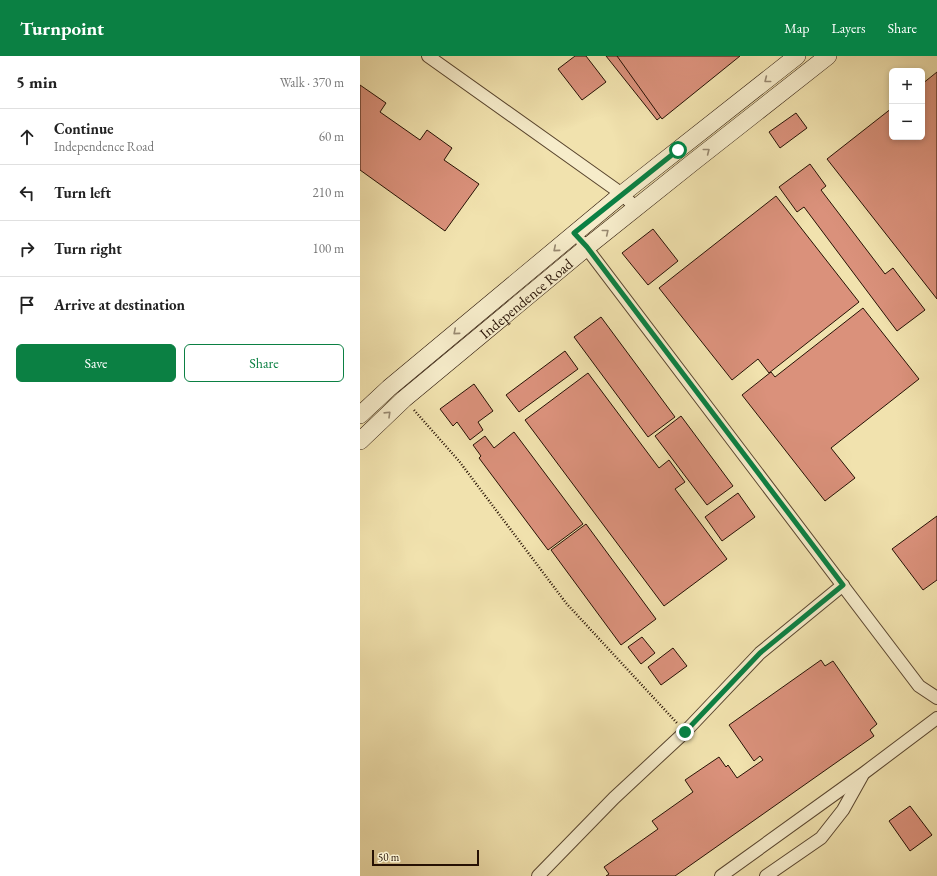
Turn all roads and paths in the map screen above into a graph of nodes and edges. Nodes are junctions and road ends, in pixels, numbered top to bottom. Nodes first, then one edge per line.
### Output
1 (428, 56) edge
2 (797, 56) edge
3 (828, 56) edge
4 (622, 194) junction
5 (636, 208) junction
6 (574, 233) junction
7 (587, 247) junction
8 (404, 399) junction
9 (360, 415) edge
10 (360, 441) edge
11 (843, 585) junction
12 (937, 698) edge
13 (937, 718) edge
14 (685, 732) junction
15 (864, 773) junction
16 (538, 876) edge
17 (721, 876) edge
18 (766, 876) edge

1 - 4 street
2 -> 4 main road, Independence Road
5 -> 3 main road, Independence Road
4 - 5 street
4 - 6 main road, Independence Road
7 -> 5 main road, Independence Road
6 - 7 street
6 -> 9 main road, Independence Road
7 - 8 main road, Independence Road
7 - 11 street
10 -> 8 main road, Independence Road
8 - 14 path
11 - 12 street
11 - 14 street
13 - 15 street
14 - 16 street
15 - 17 street
15 - 18 street

